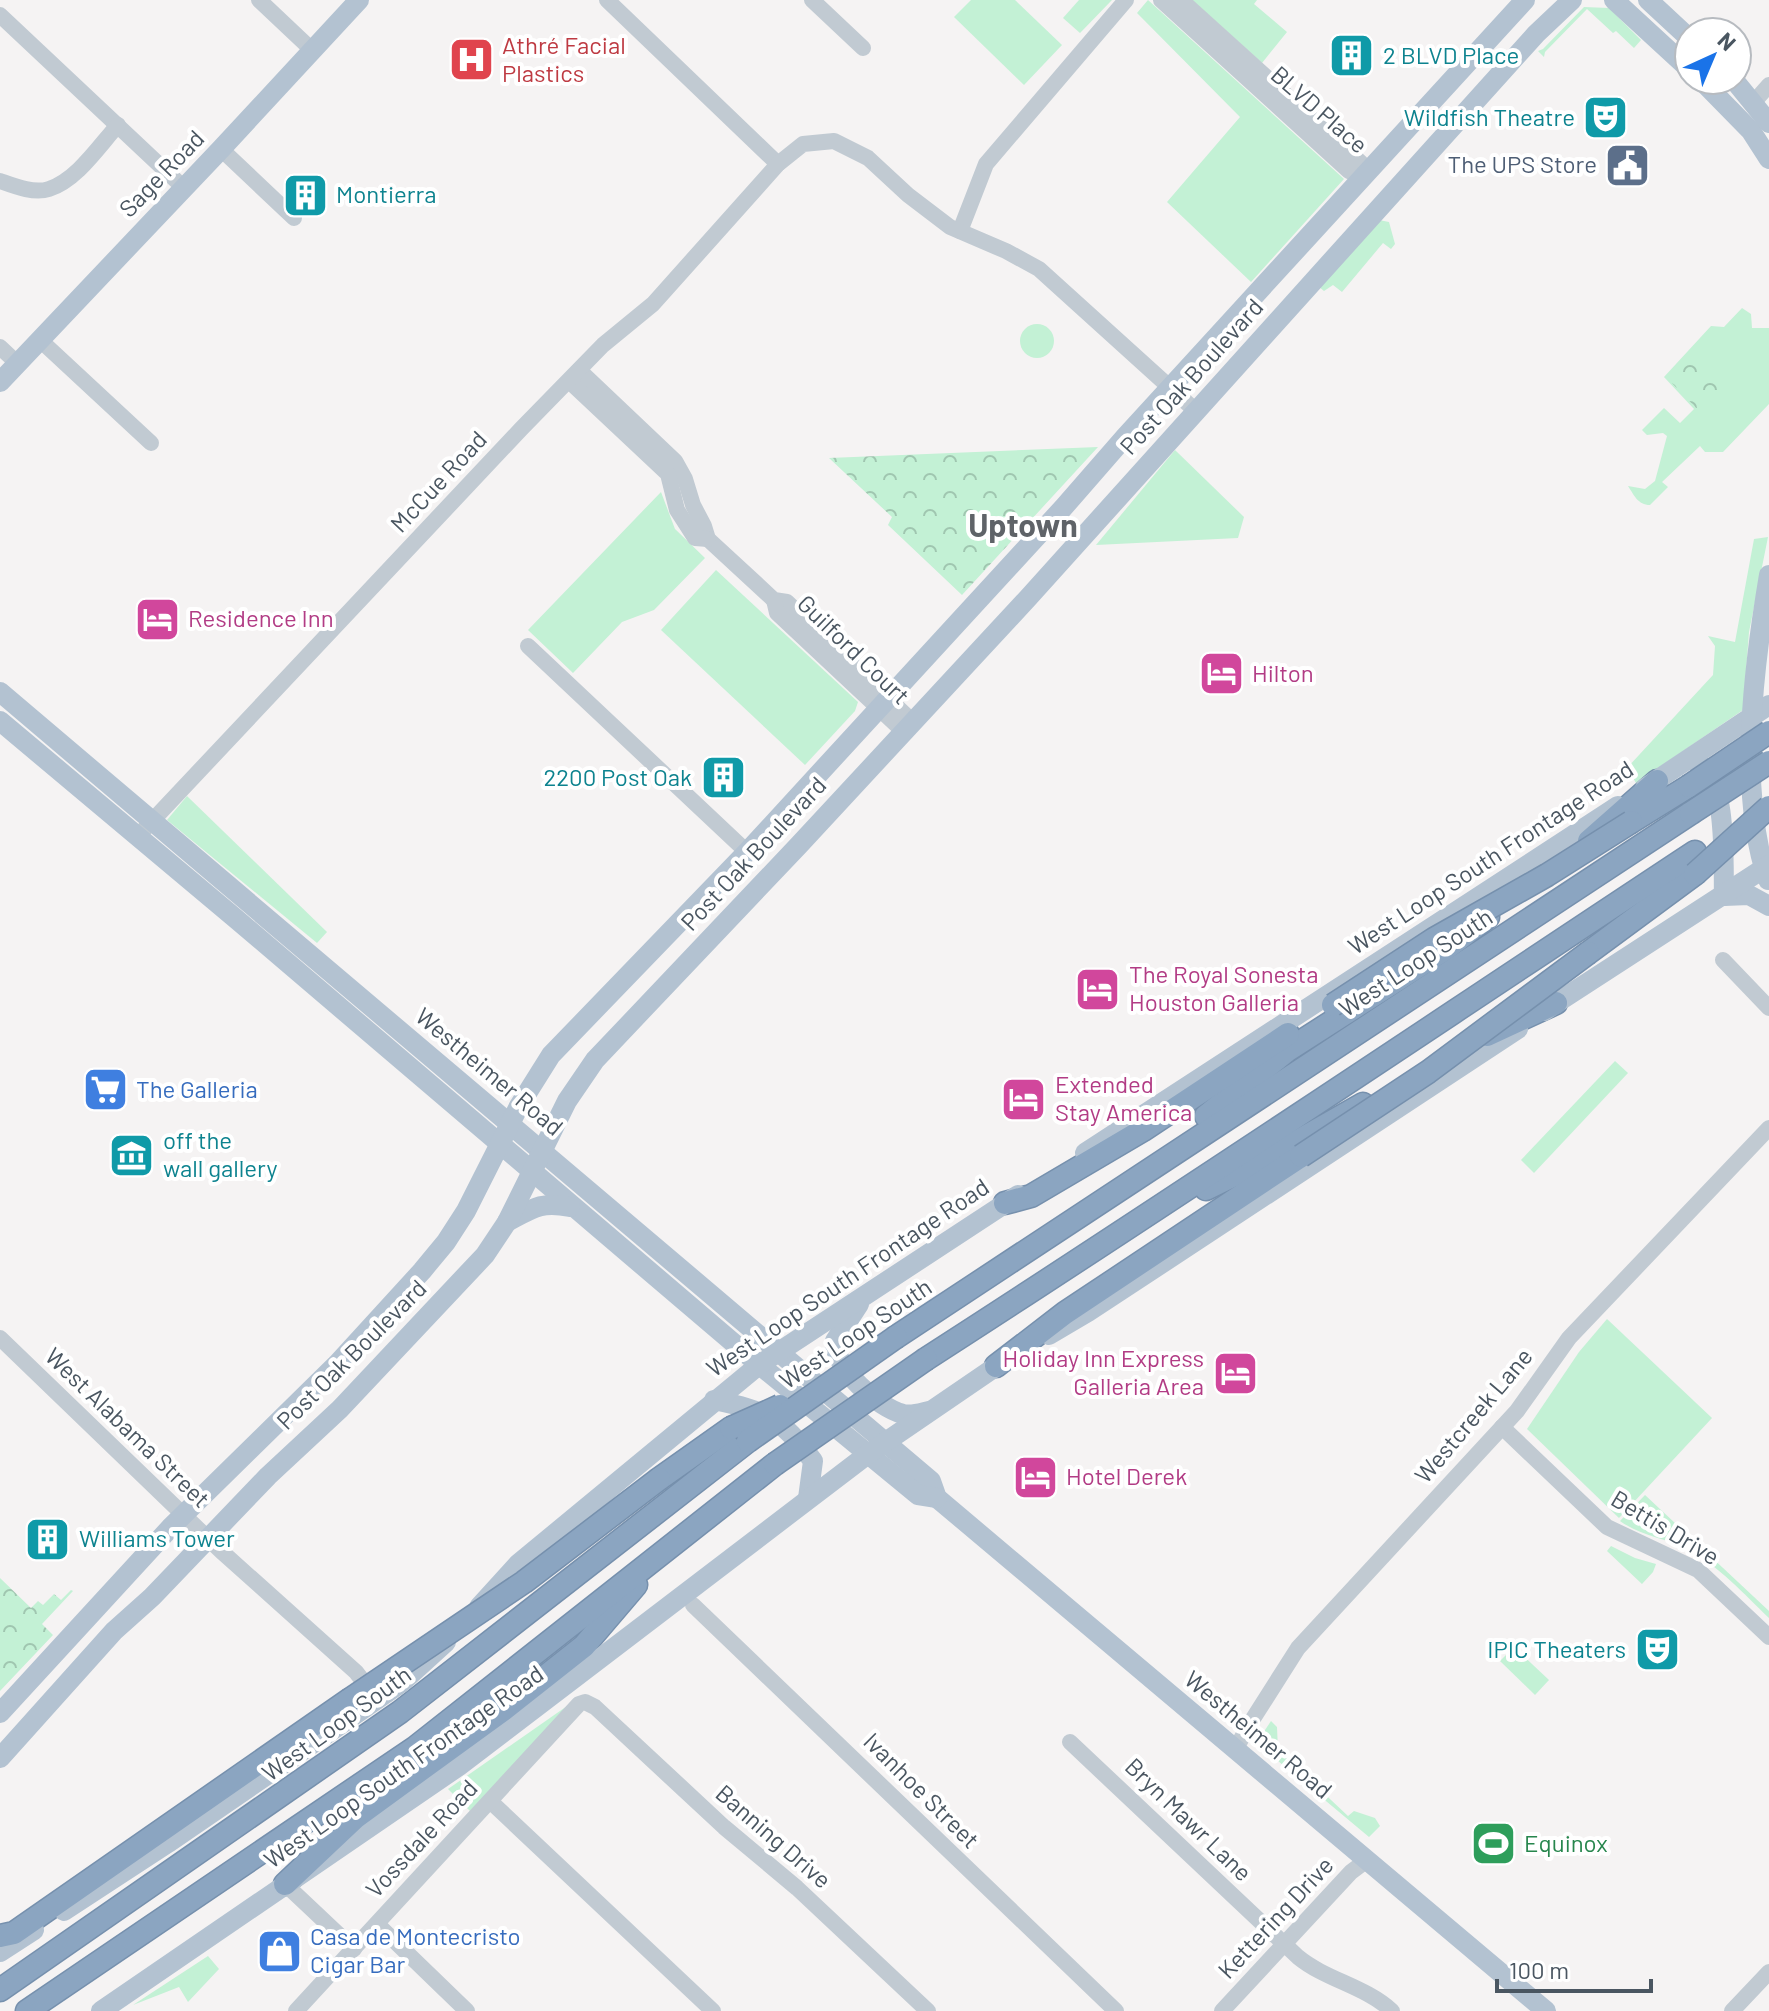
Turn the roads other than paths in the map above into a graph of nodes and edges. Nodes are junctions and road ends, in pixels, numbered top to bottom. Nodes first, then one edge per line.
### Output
1 (259, 0) edge
2 (359, 0) edge
3 (607, 0) edge
4 (812, 0) edge
5 (1126, 0) edge
6 (1161, 0) edge
7 (1181, 0) edge
8 (1525, 0) edge
9 (1572, 0) edge
10 (1614, 0) edge
11 (1648, 0) edge
12 (0, 15) edge
13 (1673, 23) edge
14 (863, 48) dead end
15 (312, 50) junction
16 (1673, 54) edge
17 (1769, 85) edge
18 (1717, 96) edge
19 (1749, 96) edge
20 (1754, 102) junction
21 (1769, 123) edge
22 (118, 125) junction
23 (221, 149) junction
24 (1769, 159) edge
25 (778, 164) junction
26 (1364, 177) junction
27 (0, 181) edge
28 (184, 188) junction
29 (1388, 200) junction
30 (294, 218) dead end
31 (960, 231) junction
32 (39, 339) junction
33 (0, 347) edge
34 (17, 363) junction
35 (574, 375) junction
36 (0, 382) edge
37 (1170, 388) junction
38 (1197, 412) junction
39 (151, 443) dead end
40 (1024, 551) junction
41 (1048, 574) junction
42 (1769, 575) edge
43 (528, 646) dead end
44 (0, 692) edge
45 (882, 702) junction
46 (0, 709) edge
47 (1761, 710) edge
48 (0, 721) edge
49 (909, 727) junction
50 (1769, 732) edge
51 (48, 734) junction
52 (1688, 760) junction
53 (1769, 762) edge
54 (1657, 781) junction
55 (1769, 805) edge
56 (144, 830) junction
57 (747, 852) junction
58 (1695, 863) junction
59 (1767, 872) edge
60 (1724, 896) junction
61 (1769, 906) edge
62 (235, 918) junction
63 (677, 925) junction
64 (294, 942) junction
65 (702, 947) junction
66 (1723, 960) dead end
67 (1556, 1003) junction
68 (1769, 1008) edge
69 (343, 1011) junction
70 (401, 1032) junction
71 (510, 1124) junction
72 (1769, 1128) edge
73 (499, 1145) junction
74 (542, 1150) junction
75 (531, 1172) junction
76 (1111, 1194) junction
77 (1005, 1203) junction
78 (573, 1207) junction
79 (1148, 1217) junction
80 (507, 1222) junction
81 (413, 1280) junction
82 (866, 1294) junction
83 (422, 1321) junction
84 (723, 1334) junction
85 (0, 1338) edge
86 (779, 1350) junction
87 (337, 1364) junction
88 (759, 1365) junction
89 (996, 1366) junction
90 (721, 1394) junction
91 (340, 1409) junction
92 (932, 1410) junction
93 (1502, 1427) junction
94 (740, 1435) junction
95 (885, 1442) junction
96 (868, 1454) junction
97 (808, 1498) junction
98 (937, 1498) junction
99 (183, 1516) junction
100 (208, 1539) junction
101 (667, 1548) junction
102 (693, 1605) dead end
103 (1769, 1637) edge
104 (585, 1702) joint
105 (348, 1711) junction
106 (0, 1713) edge
107 (21, 1733) junction
108 (1070, 1742) dead end
109 (1235, 1750) junction
110 (0, 1758) edge
111 (490, 1801) junction
112 (1367, 1860) junction
113 (285, 1884) junction
114 (377, 1924) junction
115 (0, 1936) edge
116 (1284, 1945) junction
117 (354, 1949) junction
118 (0, 1952) edge
119 (1769, 1972) edge
120 (62, 1989) junction
121 (0, 1990) edge
122 (298, 2010) edge
123 (27, 2011) edge
124 (35, 2011) edge
125 (101, 2011) edge
126 (467, 2011) edge
127 (713, 2011) edge
128 (928, 2011) edge
129 (1116, 2011) edge
130 (1222, 2011) edge
131 (1392, 2011) edge
132 (1546, 2011) edge
133 (1732, 2011) edge

1 - 15 street
2 - 15 main road, Sage Road
3 - 25 street
4 - 14 street
5 - 31 street
6 - 26 street, BLVD Place
7 - 26 street, BLVD Place
8 - 26 main road, Post Oak Boulevard
9 - 29 main road, Post Oak Boulevard
10 - 16 main road
11 - 13 main road
12 - 22 street
15 - 23 main road, Sage Road
17 - 20 street
18 - 24 main road
19 - 20 main road
20 - 21 main road
22 - 27 street
22 - 28 street
23 - 28 main road, Sage Road
23 - 30 street
25 - 31 street, McCue Road
25 - 35 street, McCue Road
26 - 29 main road
26 - 37 main road, Post Oak Boulevard
28 - 32 main road, Sage Road
29 - 38 main road, Post Oak Boulevard
31 - 37 street, McCue Road
32 - 34 main road, Sage Road
32 - 39 street
33 - 34 street
34 - 36 main road, Sage Road
35 - 45 street, Guilford Court
35 - 56 street, McCue Road
37 - 38 street, McCue Road
37 - 40 main road, Post Oak Boulevard
38 - 41 main road, Post Oak Boulevard
40 - 41 main road
40 - 45 main road, Post Oak Boulevard
41 - 49 main road, Post Oak Boulevard
42 - 47 main road
43 - 57 street
44 - 51 main road, Westheimer Road
45 - 49 street, Guilford Court
45 - 57 main road, Post Oak Boulevard
46 - 51 main road
47 - 52 main road, West Loop South Frontage Road
47 - 59 main road
48 - 56 main road, Westheimer Road
49 - 65 main road, Post Oak Boulevard
50 - 77 highway, bridge
51 - 56 main road, Westheimer Road
52 - 54 main road, West Loop South Frontage Road
52 - 60 main road
53 - 76 highway, West Loop South, bridge
54 - 76 highway
54 - 77 main road, West Loop South Frontage Road
55 - 58 highway, bridge
56 - 62 main road, Westheimer Road
56 - 64 main road, Westheimer Road
57 - 63 main road, Post Oak Boulevard
58 - 79 highway
58 - 89 highway, bridge
59 - 60 main road, West Loop South Frontage Road
60 - 61 main road
60 - 67 main road, West Loop South Frontage Road
62 - 64 main road
62 - 69 main road, Westheimer Road
63 - 65 main road
63 - 71 main road, Post Oak Boulevard
64 - 70 main road, Westheimer Road
65 - 74 main road, Post Oak Boulevard
66 - 68 street
67 - 79 highway
67 - 89 main road, West Loop South Frontage Road
69 - 70 main road
69 - 73 main road, Westheimer Road
70 - 71 main road, Westheimer Road
71 - 73 main road, Post Oak Boulevard
71 - 74 main road, Westheimer Road
72 - 93 street, Westcreek Lane
73 - 75 main road, Westheimer Road
73 - 81 main road, Post Oak Boulevard
74 - 75 main road, Post Oak Boulevard
74 - 86 main road, Westheimer Road
75 - 78 main road, Westheimer Road
75 - 80 main road, Post Oak Boulevard
76 - 94 highway, West Loop South, bridge
77 - 82 main road, West Loop South Frontage Road
78 - 80 main road
78 - 84 main road, Westheimer Road
79 - 101 highway, bridge
80 - 83 main road, Post Oak Boulevard
81 - 83 main road
81 - 87 main road, Post Oak Boulevard
82 - 86 main road, West Loop South Frontage Road
82 - 92 main road
83 - 91 main road, Post Oak Boulevard
84 - 88 main road, Westheimer Road
84 - 90 main road
85 - 99 street, West Alabama Street
86 - 88 main road, West Loop South Frontage Road
86 - 95 main road, Westheimer Road
87 - 91 main road
87 - 99 main road, Post Oak Boulevard
88 - 90 main road, West Loop South Frontage Road
88 - 96 main road, Westheimer Road
89 - 92 main road, West Loop South Frontage Road
90 - 97 main road
90 - 105 main road, West Loop South Frontage Road
91 - 100 main road, Post Oak Boulevard
92 - 95 main road, West Loop South Frontage Road
93 - 103 street, Bettis Drive
93 - 109 street, Westcreek Lane
94 - 105 highway, bridge
94 - 121 highway, West Loop South
95 - 96 main road, West Loop South Frontage Road
95 - 98 main road, Westheimer Road
96 - 97 main road, West Loop South Frontage Road
96 - 98 main road, Westheimer Road
97 - 113 main road, West Loop South Frontage Road
98 - 109 main road, Westheimer Road
99 - 100 street, West Alabama Street
99 - 106 main road, Post Oak Boulevard
100 - 105 street, West Alabama Street
100 - 107 main road, Post Oak Boulevard
101 - 113 highway
101 - 120 highway
102 - 129 street, Ivanhoe Street
104 - 111 street, Vossdale Road
104 - 128 street, Banning Drive
105 - 115 highway
105 - 118 main road, West Loop South Frontage Road
106 - 107 main road
107 - 110 main road, Post Oak Boulevard
108 - 116 street, Bryn Mawr Lane
109 - 112 main road, Westheimer Road
111 - 114 street, Vossdale Road
111 - 127 street
112 - 116 street, Kettering Drive
112 - 132 main road, Westheimer Road
113 - 117 street
113 - 125 main road, West Loop South Frontage Road
114 - 117 street, Vossdale Road
114 - 126 street
116 - 130 street, Kettering Drive
116 - 131 street, Bryn Mawr Lane
117 - 122 street, Vossdale Road
119 - 133 street
120 - 123 highway
120 - 124 highway

